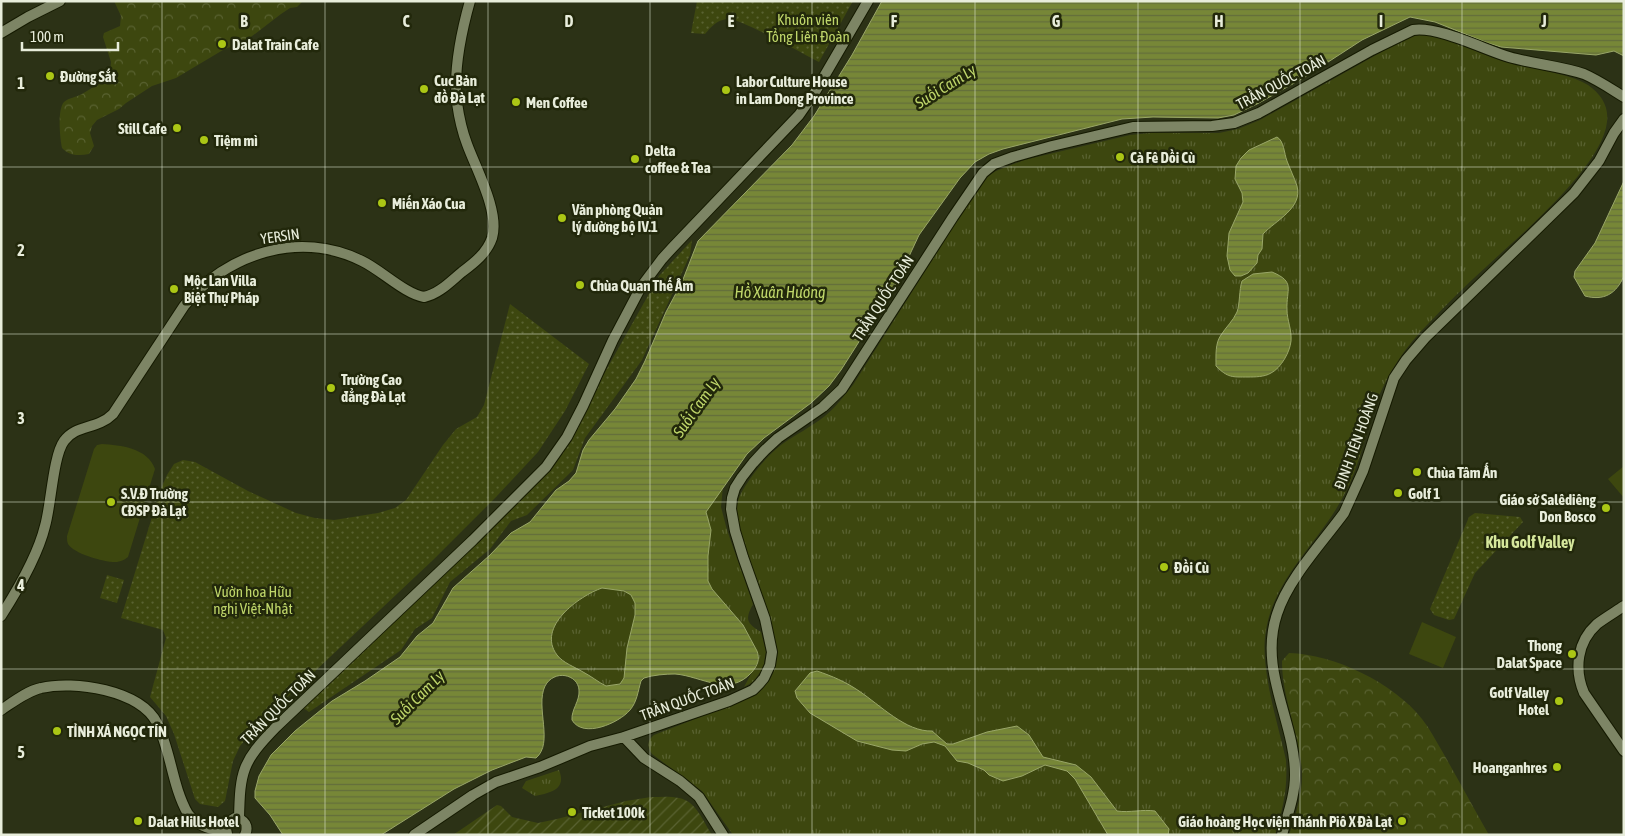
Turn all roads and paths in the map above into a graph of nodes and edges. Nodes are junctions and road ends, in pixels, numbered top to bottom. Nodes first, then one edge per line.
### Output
1 (60, 1) edge
2 (470, 1) edge
3 (868, 1) edge
4 (1, 33) edge
5 (1612, 90) junction
6 (1624, 97) edge
7 (1624, 105) edge
8 (1624, 119) edge
9 (1624, 606) edge
10 (1, 616) edge
11 (1, 710) edge
12 (624, 737) junction
13 (1624, 751) edge
14 (239, 819) junction
15 (227, 832) edge
16 (245, 833) edge
17 (257, 835) edge
18 (414, 835) edge
19 (723, 835) edge
20 (1282, 835) edge

1 - 4 main road
2 - 10 main road, YERSIN
3 - 14 main road, TRẦN QUỐC TOẢN
5 - 6 main road, TRẦN QUỐC TOẢN
5 - 7 main road, TRẦN QUỐC TOẢN
5 - 12 main road, TRẦN QUỐC TOẢN
8 - 20 main road, ĐINH TIÊN HOÀNG
9 - 13 main road
11 - 15 main road
12 - 18 main road, TRẦN QUỐC TOẢN
12 - 19 main road
14 - 15 main road
14 - 16 main road
16 - 17 main road

